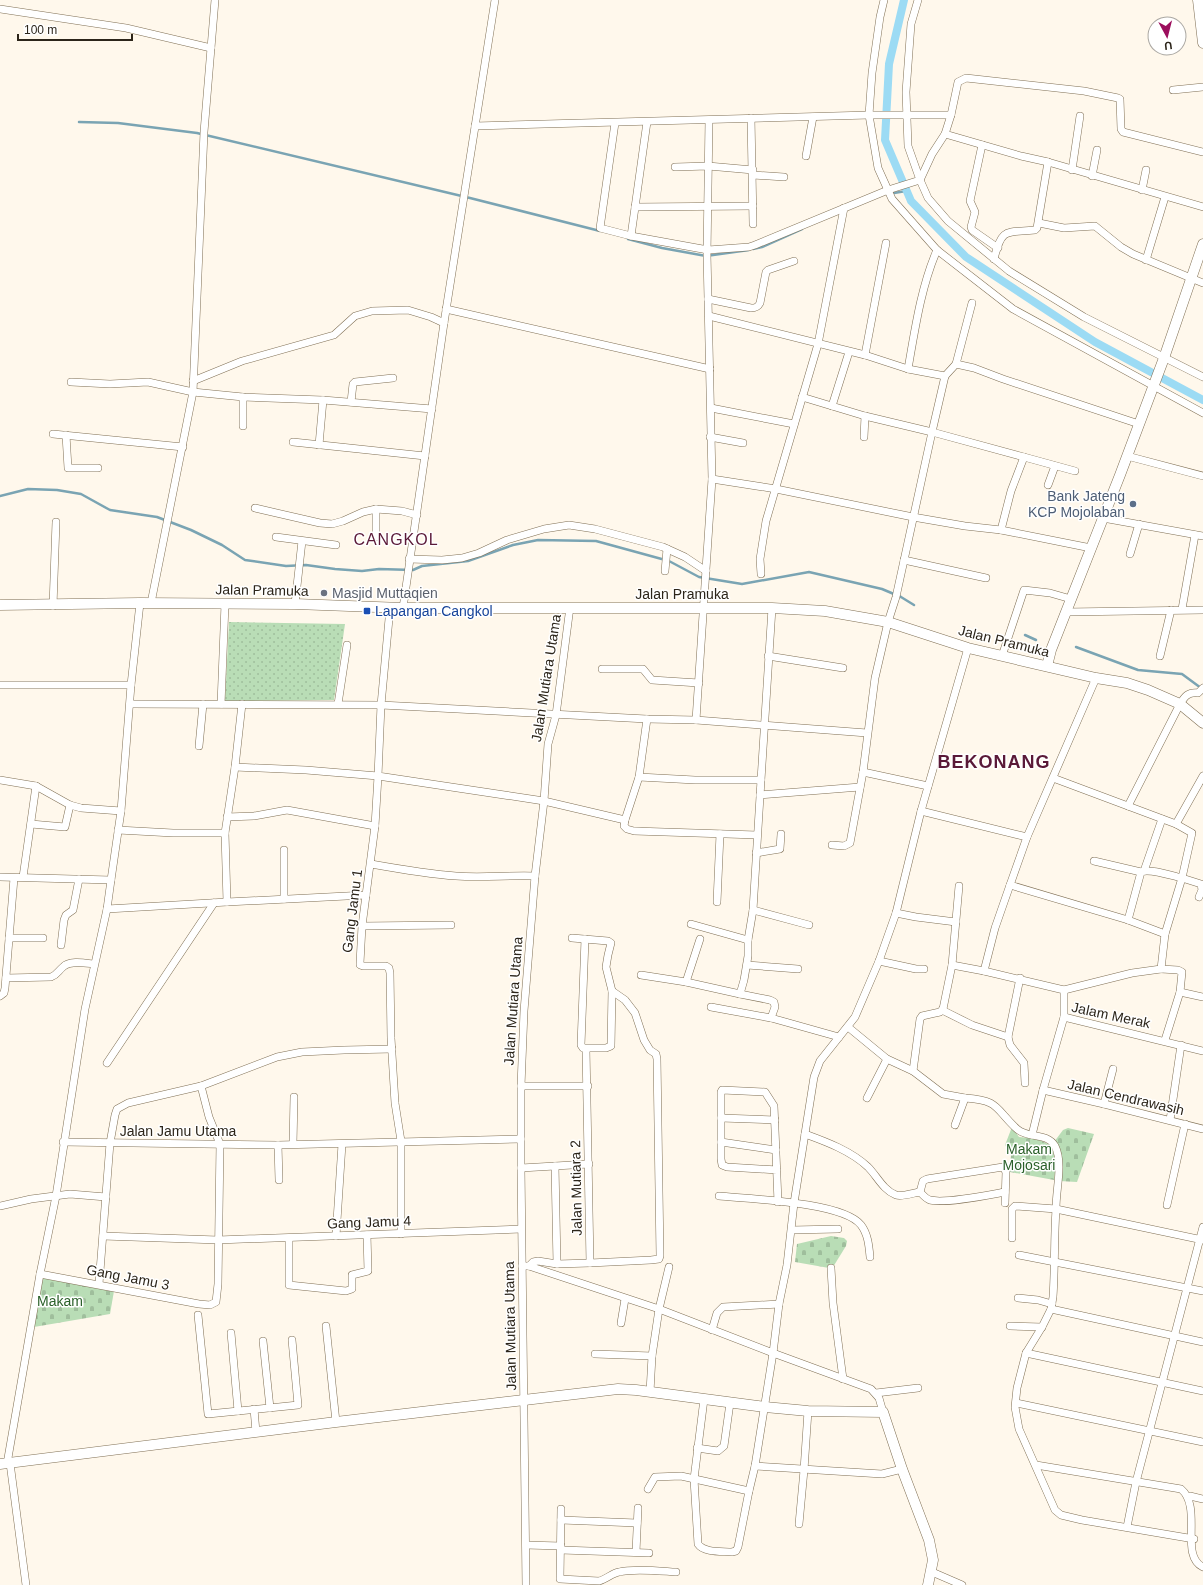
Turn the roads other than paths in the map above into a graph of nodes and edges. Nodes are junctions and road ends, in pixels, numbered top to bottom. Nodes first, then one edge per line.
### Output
1 (215, 0) edge
2 (495, 0) edge
3 (884, 0) edge
4 (918, 0) edge
5 (1198, 0) edge
6 (0, 9) edge
7 (1203, 43) edge
8 (211, 48) junction
9 (1203, 87) edge
10 (1173, 90) dead end
11 (904, 114) junction
12 (871, 115) junction
13 (951, 115) junction
14 (1080, 116) dead end
15 (813, 117) junction
16 (751, 118) junction
17 (709, 120) junction
18 (647, 122) junction
19 (615, 123) junction
20 (475, 126) junction
21 (945, 134) junction
22 (982, 145) junction
23 (1098, 150) dead end
24 (1203, 152) edge
25 (806, 156) dead end
26 (1048, 162) junction
27 (708, 166) junction
28 (675, 167) dead end
29 (1072, 170) junction
30 (1146, 170) dead end
31 (753, 173) junction
32 (1092, 176) junction
33 (784, 177) dead end
34 (919, 181) junction
35 (889, 190) junction
36 (1142, 190) junction
37 (1165, 197) junction
38 (753, 206) junction
39 (635, 207) junction
40 (708, 208) junction
41 (844, 208) junction
42 (1203, 208) edge
43 (1039, 223) junction
44 (753, 224) dead end
45 (630, 236) junction
46 (886, 243) dead end
47 (1203, 244) edge
48 (998, 248) junction
49 (937, 250) junction
50 (708, 254) junction
51 (994, 259) junction
52 (1146, 260) junction
53 (794, 261) dead end
54 (1191, 279) junction
55 (1203, 283) edge
56 (708, 299) junction
57 (972, 303) dead end
58 (446, 309) junction
59 (709, 316) junction
60 (444, 323) junction
61 (818, 344) junction
62 (849, 352) junction
63 (865, 355) junction
64 (1163, 360) junction
65 (956, 364) junction
66 (710, 369) junction
67 (908, 369) junction
68 (945, 376) junction
69 (1203, 377) edge
70 (393, 378) dead end
71 (193, 381) junction
72 (71, 382) dead end
73 (1155, 383) junction
74 (193, 392) junction
75 (243, 397) junction
76 (802, 397) junction
77 (323, 400) junction
78 (351, 402) junction
79 (832, 406) junction
80 (711, 408) junction
81 (432, 409) junction
82 (1203, 413) edge
83 (865, 416) junction
84 (794, 424) junction
85 (1139, 424) junction
86 (243, 426) dead end
87 (932, 432) junction
88 (53, 434) dead end
89 (66, 435) junction
90 (710, 437) junction
91 (864, 437) dead end
92 (293, 442) dead end
93 (743, 443) dead end
94 (319, 445) junction
95 (182, 447) junction
96 (425, 456) junction
97 (1127, 456) junction
98 (1024, 457) junction
99 (1056, 466) junction
100 (98, 468) dead end
101 (1075, 472) dead end
102 (1203, 476) edge
103 (712, 478) junction
104 (1048, 485) dead end
105 (776, 489) junction
106 (255, 508) dead end
107 (376, 509) junction
108 (417, 515) junction
109 (913, 517) junction
110 (1103, 518) junction
111 (56, 522) dead end
112 (1139, 524) junction
113 (1001, 530) junction
114 (1195, 535) junction
115 (1203, 536) edge
116 (276, 537) dead end
117 (376, 537) dead end
118 (302, 541) junction
119 (336, 545) dead end
120 (1091, 548) junction
121 (667, 549) junction
122 (1130, 554) dead end
123 (409, 559) junction
124 (904, 560) junction
125 (665, 571) dead end
126 (761, 574) dead end
127 (706, 576) junction
128 (986, 578) dead end
129 (1071, 599) junction
130 (140, 603) junction
131 (151, 603) junction
132 (225, 604) junction
133 (296, 604) junction
134 (0, 605) edge
135 (53, 606) junction
136 (570, 607) junction
137 (390, 608) junction
138 (402, 608) junction
139 (772, 608) junction
140 (704, 609) junction
141 (1182, 609) junction
142 (1171, 610) junction
143 (1203, 610) edge
144 (1066, 612) junction
145 (888, 622) junction
146 (347, 645) dead end
147 (968, 648) junction
148 (768, 656) junction
149 (1002, 656) junction
150 (1160, 656) dead end
151 (1046, 666) junction
152 (843, 668) dead end
153 (602, 669) dead end
154 (1096, 678) junction
155 (699, 683) junction
156 (0, 685) edge
157 (131, 685) junction
158 (1201, 690) edge
159 (130, 704) junction
160 (203, 704) junction
161 (221, 704) junction
162 (242, 704) junction
163 (338, 704) junction
164 (1180, 704) junction
165 (381, 705) junction
166 (556, 715) junction
167 (647, 719) junction
168 (696, 720) junction
169 (1203, 724) edge
170 (763, 726) junction
171 (867, 733) junction
172 (199, 746) dead end
173 (235, 767) junction
174 (863, 772) junction
175 (378, 776) junction
176 (1203, 776) edge
177 (639, 777) junction
178 (1053, 778) junction
179 (0, 780) edge
180 (761, 780) junction
181 (36, 786) junction
182 (928, 786) junction
183 (860, 787) junction
184 (760, 796) junction
185 (544, 801) junction
186 (70, 806) junction
187 (1128, 806) junction
188 (121, 811) junction
189 (921, 811) junction
190 (227, 817) junction
191 (1162, 819) junction
192 (625, 820) junction
193 (31, 824) junction
194 (1176, 824) junction
195 (375, 826) junction
196 (118, 830) junction
197 (225, 833) junction
198 (720, 834) junction
199 (781, 834) dead end
200 (757, 835) junction
201 (1027, 837) junction
202 (832, 845) dead end
203 (284, 850) dead end
204 (756, 853) junction
205 (1094, 861) dead end
206 (371, 864) junction
207 (1143, 872) junction
208 (535, 876) junction
209 (0, 877) edge
210 (23, 877) junction
211 (14, 878) junction
212 (1182, 878) junction
213 (79, 879) junction
214 (111, 880) junction
215 (1010, 885) junction
216 (959, 886) dead end
217 (366, 895) junction
218 (1200, 897) dead end
219 (284, 899) junction
220 (227, 902) junction
221 (717, 902) dead end
222 (214, 903) junction
223 (107, 909) junction
224 (753, 910) junction
225 (896, 913) junction
226 (1128, 920) junction
227 (956, 922) junction
228 (691, 924) dead end
229 (451, 925) dead end
230 (809, 925) dead end
231 (362, 926) junction
232 (1165, 934) junction
233 (9, 938) junction
234 (43, 938) dead end
235 (572, 938) dead end
236 (585, 939) junction
237 (700, 939) dead end
238 (748, 940) junction
239 (61, 945) dead end
240 (880, 961) junction
241 (94, 964) junction
242 (747, 965) junction
243 (952, 965) junction
244 (798, 969) dead end
245 (924, 969) dead end
246 (1161, 969) junction
247 (984, 971) junction
248 (641, 975) dead end
249 (6, 978) junction
250 (1020, 978) junction
251 (686, 982) junction
252 (1064, 990) junction
253 (612, 991) junction
254 (1180, 992) junction
255 (740, 994) junction
256 (0, 996) edge
257 (1203, 997) edge
258 (710, 1007) dead end
259 (942, 1010) junction
260 (1064, 1017) junction
261 (771, 1018) junction
262 (848, 1026) junction
263 (1008, 1036) junction
264 (839, 1037) junction
265 (1165, 1040) junction
266 (1181, 1045) junction
267 (392, 1049) junction
268 (586, 1049) junction
269 (1203, 1050) edge
270 (886, 1059) junction
271 (107, 1063) dead end
272 (1113, 1069) dead end
273 (913, 1071) junction
274 (1025, 1083) dead end
275 (200, 1086) junction
276 (521, 1086) junction
277 (588, 1086) junction
278 (1042, 1090) junction
279 (294, 1097) dead end
280 (867, 1098) dead end
281 (965, 1098) junction
282 (1104, 1104) junction
283 (721, 1118) junction
284 (775, 1120) junction
285 (1170, 1120) junction
286 (1185, 1124) junction
287 (955, 1125) dead end
288 (1203, 1129) edge
289 (805, 1134) junction
290 (1032, 1135) junction
291 (521, 1139) junction
292 (401, 1141) junction
293 (63, 1142) junction
294 (721, 1142) junction
295 (110, 1143) junction
296 (220, 1144) junction
297 (278, 1144) junction
298 (293, 1144) junction
299 (342, 1144) junction
300 (776, 1150) junction
301 (589, 1164) junction
302 (555, 1166) junction
303 (520, 1168) junction
304 (777, 1170) junction
305 (279, 1180) dead end
306 (920, 1192) junction
307 (1005, 1192) junction
308 (56, 1196) junction
309 (719, 1196) dead end
310 (106, 1197) junction
311 (778, 1202) junction
312 (794, 1203) junction
313 (1005, 1203) dead end
314 (1167, 1205) dead end
315 (0, 1206) edge
316 (1056, 1209) junction
317 (1203, 1227) edge
318 (838, 1228) dead end
319 (521, 1229) junction
320 (792, 1230) junction
321 (401, 1234) junction
322 (367, 1235) junction
323 (103, 1236) junction
324 (336, 1236) junction
325 (289, 1238) junction
326 (1012, 1238) dead end
327 (218, 1240) junction
328 (1201, 1240) edge
329 (1019, 1255) dead end
330 (870, 1257) dead end
331 (1053, 1262) junction
332 (590, 1263) junction
333 (557, 1264) junction
334 (525, 1266) junction
335 (669, 1267) dead end
336 (831, 1268) dead end
337 (40, 1274) junction
338 (99, 1284) junction
339 (1186, 1288) junction
340 (1203, 1292) edge
341 (1018, 1298) dead end
342 (625, 1299) junction
343 (779, 1304) junction
344 (1052, 1306) junction
345 (658, 1309) junction
346 (198, 1315) dead end
347 (621, 1323) dead end
348 (326, 1326) dead end
349 (1010, 1326) dead end
350 (1042, 1327) junction
351 (712, 1330) junction
352 (231, 1333) dead end
353 (1174, 1336) junction
354 (292, 1340) dead end
355 (263, 1341) dead end
356 (1203, 1342) edge
357 (773, 1353) junction
358 (1026, 1353) junction
359 (595, 1354) dead end
360 (652, 1356) junction
361 (843, 1379) junction
362 (1162, 1383) junction
363 (918, 1388) dead end
364 (1203, 1391) edge
365 (650, 1392) junction
366 (876, 1393) junction
367 (524, 1399) junction
368 (704, 1399) junction
369 (730, 1403) junction
370 (1016, 1403) junction
371 (765, 1407) junction
372 (270, 1408) junction
373 (254, 1409) junction
374 (238, 1411) junction
375 (808, 1411) junction
376 (883, 1412) junction
377 (336, 1422) junction
378 (1150, 1431) junction
379 (256, 1432) junction
380 (1203, 1442) edge
381 (697, 1448) junction
382 (5, 1463) edge
383 (1036, 1464) junction
384 (755, 1466) junction
385 (902, 1469) junction
386 (804, 1470) junction
387 (694, 1479) junction
388 (1136, 1482) junction
389 (648, 1489) dead end
390 (749, 1491) junction
391 (1190, 1496) junction
392 (1203, 1499) edge
393 (638, 1508) dead end
394 (562, 1509) dead end
395 (561, 1520) junction
396 (637, 1523) junction
397 (799, 1524) dead end
398 (1127, 1527) junction
399 (1194, 1539) junction
400 (526, 1545) junction
401 (561, 1548) junction
402 (636, 1552) junction
403 (649, 1553) dead end
404 (1203, 1567) edge
405 (676, 1572) dead end
406 (932, 1572) junction
407 (591, 1583) edge
408 (26, 1585) edge
409 (526, 1585) edge
410 (928, 1585) edge
411 (962, 1585) edge

1 - 8 street
2 - 20 street
3 - 12 street
4 - 11 street
5 - 7 main road
6 - 8 street
8 - 71 street
9 - 10 street
11 - 12 street
11 - 13 street
11 - 34 street
12 - 15 street
12 - 35 street
13 - 21 street
13 - 24 street
14 - 29 street
15 - 16 street
15 - 25 street
16 - 17 street
16 - 31 street
17 - 18 street
17 - 27 street
18 - 19 street
18 - 39 street
19 - 20 street
19 - 45 street
20 - 58 street
21 - 22 street
21 - 34 street
22 - 26 street
22 - 48 street
23 - 32 street
26 - 29 street
26 - 43 street
27 - 28 street
27 - 31 street
27 - 40 street
29 - 32 street
30 - 36 street
31 - 33 street
31 - 38 street
32 - 36 street
34 - 35 street
34 - 51 street
35 - 41 street
35 - 49 street
36 - 37 street
37 - 42 street
37 - 52 street
38 - 40 street
38 - 44 street
39 - 40 street
39 - 45 street
40 - 50 street
41 - 50 street
41 - 61 street
43 - 48 street
43 - 52 street
45 - 50 street
46 - 63 street
47 - 54 main road
48 - 51 street
49 - 67 street
49 - 73 street
50 - 56 street
51 - 64 street
52 - 54 street
53 - 56 street
54 - 55 street
54 - 64 main road
56 - 59 street
57 - 65 street
58 - 60 street
58 - 66 street
59 - 61 street
59 - 66 street
60 - 71 street
60 - 81 street
61 - 62 street
61 - 76 street
62 - 63 street
62 - 79 street
63 - 67 street
64 - 69 street
64 - 73 main road
65 - 68 street
65 - 85 street
66 - 80 street
67 - 68 street
68 - 87 street
70 - 78 street
71 - 74 street
72 - 74 street
73 - 82 street
73 - 85 main road
74 - 75 street
74 - 95 street
75 - 77 street
75 - 86 street
76 - 79 street
76 - 84 street
77 - 78 street
77 - 94 street
78 - 81 street
79 - 83 street
80 - 84 street
80 - 90 street
81 - 96 street
83 - 87 street
83 - 91 street
84 - 105 street
85 - 97 main road
87 - 98 street
87 - 109 street
88 - 89 street
89 - 95 street
89 - 100 street
90 - 93 street
90 - 103 street
92 - 94 street
94 - 96 street
95 - 131 street
96 - 108 street
97 - 102 street
97 - 110 main road
98 - 99 street
98 - 113 street
99 - 101 street
99 - 104 street
103 - 105 street
103 - 127 street
105 - 109 street
105 - 126 street
106 - 107 street
107 - 108 street
107 - 117 street
108 - 123 street
109 - 113 street
109 - 124 street
110 - 112 street
110 - 120 main road
111 - 135 street
112 - 114 street
112 - 122 street
113 - 120 street
114 - 115 street
114 - 141 street
116 - 118 street
118 - 119 street
118 - 133 street
120 - 129 main road
121 - 123 street
121 - 125 street
121 - 127 street
123 - 138 street
124 - 128 street
124 - 145 street
127 - 140 street
129 - 144 main road
129 - 149 street
130 - 131 main road, Jalan Pramuka
130 - 135 main road, Jalan Pramuka
130 - 157 street
131 - 132 main road, Jalan Pramuka
132 - 133 main road, Jalan Pramuka
132 - 161 street
133 - 137 main road, Jalan Pramuka
134 - 135 main road, Jalan Pramuka
136 - 138 main road, Jalan Pramuka
136 - 140 main road, Jalan Pramuka
136 - 166 street, Jalan Mutiara Utama
137 - 138 main road, Jalan Pramuka
137 - 165 street, Gang Jamu 1
139 - 140 main road, Jalan Pramuka
139 - 145 main road, Jalan Pramuka
139 - 148 street
140 - 155 street
141 - 142 street
141 - 143 street
142 - 144 street
142 - 150 street
144 - 151 main road
145 - 147 main road, Jalan Pramuka
145 - 171 street
146 - 163 street
147 - 149 main road, Jalan Pramuka
147 - 182 street
148 - 152 street
148 - 170 street
149 - 151 main road, Jalan Pramuka
151 - 154 main road, Jalan Pramuka
153 - 155 street
154 - 164 main road, Jalan Pramuka
154 - 178 street
155 - 168 street
156 - 157 street
157 - 159 street
158 - 164 street
159 - 160 street
159 - 188 street
160 - 161 street
160 - 172 street
161 - 162 street
162 - 163 street
162 - 173 street
163 - 165 street
164 - 169 main road, Jalan Pramuka
164 - 187 street
165 - 166 street
165 - 175 street, Gang Jamu 1
166 - 167 street
166 - 185 street, Jalan Mutiara Utama
167 - 168 street
167 - 177 street
168 - 170 street
170 - 171 street
170 - 180 street
171 - 174 street
173 - 175 street
173 - 190 street
174 - 182 street
174 - 183 street
175 - 185 street
175 - 195 street, Gang Jamu 1
176 - 194 street
177 - 180 street
177 - 192 street
178 - 187 street
178 - 201 street
179 - 181 street
180 - 184 street
181 - 186 street
181 - 193 street
182 - 189 street
183 - 184 street
183 - 202 street
184 - 200 street
185 - 192 street
185 - 208 street, Jalan Mutiara Utama
186 - 188 street
186 - 193 street
187 - 191 street
188 - 196 street
189 - 201 street
189 - 225 street
190 - 195 street
190 - 197 street
191 - 194 street
191 - 207 street
192 - 198 street
193 - 210 street
194 - 212 street
195 - 206 street, Gang Jamu 1
196 - 197 street
196 - 214 street
197 - 220 street
198 - 200 street
198 - 221 street
199 - 204 street
200 - 204 street
201 - 215 street
203 - 219 street
204 - 224 street
205 - 207 street
206 - 208 street
206 - 217 street, Gang Jamu 1
207 - 212 street
207 - 226 street
208 - 276 street, Jalan Mutiara Utama
209 - 211 street
210 - 211 street
210 - 213 street
211 - 233 street
212 - 218 street
212 - 232 street
213 - 214 street
213 - 239 street
214 - 223 street
215 - 226 street
215 - 247 street
216 - 227 street
217 - 219 street
217 - 231 street, Gang Jamu 1
219 - 220 street
220 - 222 street
222 - 223 street
222 - 271 street
223 - 241 street
224 - 230 street
224 - 238 street
225 - 227 street
225 - 240 street
226 - 232 street
227 - 243 street
228 - 238 street
229 - 231 street
231 - 267 street, Gang Jamu 1
232 - 246 street
233 - 234 street
233 - 249 street
235 - 236 street
236 - 253 street
236 - 268 street, Jalan Mutiara 2
237 - 251 street
238 - 242 street
240 - 245 street
240 - 262 street
241 - 249 street
241 - 293 street
242 - 244 street
242 - 255 street
243 - 247 street
243 - 259 street
246 - 252 street
246 - 254 street
247 - 250 street
248 - 251 street
249 - 256 street
250 - 252 street
250 - 263 street
251 - 255 street
252 - 260 street
253 - 268 street
253 - 332 street
254 - 257 street
254 - 265 street
255 - 261 street
258 - 261 street
259 - 263 street
259 - 273 street
260 - 265 street, Jalam Merak
260 - 278 street, Jalam Merak
261 - 264 street
262 - 264 street
262 - 270 street
263 - 274 street
264 - 289 street
265 - 266 street, Jalam Merak
266 - 269 street, Jalam Merak
266 - 285 street
267 - 275 street
267 - 292 street, Gang Jamu 1
268 - 277 street, Jalan Mutiara 2
270 - 273 street
270 - 280 street
272 - 282 street
273 - 281 street
275 - 295 street
275 - 296 street
276 - 277 street
276 - 291 street, Jalan Mutiara Utama
277 - 301 street, Jalan Mutiara 2
278 - 282 street, Jalan Cendrawasih
278 - 290 street, Jalam Merak
279 - 298 street
281 - 287 street
281 - 290 street
282 - 285 street, Jalan Cendrawasih
283 - 284 street
283 - 284 street
283 - 294 street
284 - 300 street
285 - 286 street, Jalan Cendrawasih
286 - 288 street, Jalan Cendrawasih
286 - 314 street
289 - 306 street
289 - 312 street
290 - 316 street
291 - 292 street, Jalan Jamu Utama
291 - 303 street, Jalan Mutiara Utama
292 - 299 street, Jalan Jamu Utama
292 - 321 street, Gang Jamu 1
293 - 295 street, Jalan Jamu Utama
293 - 308 street
294 - 300 street
294 - 304 street
295 - 296 street, Jalan Jamu Utama
295 - 310 street
296 - 297 street, Jalan Jamu Utama
296 - 327 street
297 - 298 street, Jalan Jamu Utama
297 - 305 street
298 - 299 street, Jalan Jamu Utama
299 - 324 street
300 - 304 street
301 - 302 street
301 - 332 street, Jalan Mutiara 2
302 - 303 street
302 - 333 street
303 - 319 street, Jalan Mutiara Utama
304 - 311 street
306 - 307 street
306 - 307 street
307 - 313 street
308 - 310 street
308 - 315 street
308 - 337 street
309 - 311 street
310 - 323 street
311 - 312 street
312 - 320 street
312 - 330 street
316 - 326 street
316 - 328 street
316 - 331 street
317 - 328 street
318 - 320 street
319 - 321 street, Gang Jamu 4
319 - 334 street, Jalan Mutiara Utama
320 - 343 street
321 - 322 street, Gang Jamu 4
322 - 324 street, Gang Jamu 4
322 - 325 street
323 - 327 street, Gang Jamu 4
323 - 338 street
324 - 325 street, Gang Jamu 4
325 - 327 street, Gang Jamu 4
327 - 338 street, Gang Jamu 3
328 - 339 street
329 - 331 street
331 - 339 street
331 - 344 street
332 - 333 street
333 - 334 street
334 - 342 street
334 - 367 street, Jalan Mutiara Utama
335 - 345 street
336 - 361 street
337 - 338 street, Gang Jamu 3
337 - 382 street
339 - 340 street
339 - 353 street
341 - 344 street
342 - 345 street
342 - 347 street
343 - 351 street
343 - 357 street
344 - 350 street
344 - 353 street
345 - 351 street
345 - 360 street
346 - 374 street
348 - 377 street
349 - 350 street
350 - 358 street
351 - 357 street
352 - 374 street
353 - 356 street
353 - 362 street
354 - 372 street
355 - 372 street
357 - 361 street
357 - 371 street
358 - 362 street
358 - 370 street
359 - 360 street
360 - 365 street
361 - 366 street
362 - 364 street
362 - 378 street
363 - 366 street
365 - 367 main road
365 - 368 main road
366 - 376 street
367 - 377 main road
367 - 400 street, Jalan Mutiara Utama
368 - 369 main road
368 - 381 street
369 - 371 main road
369 - 381 street
370 - 378 street
370 - 383 street
371 - 375 main road
371 - 384 street
372 - 373 street
373 - 374 street
373 - 379 street
375 - 376 main road
375 - 386 street
376 - 385 main road
377 - 379 main road
378 - 380 street
378 - 388 street
379 - 382 main road
381 - 387 street
382 - 408 street
383 - 388 street
383 - 398 street
384 - 386 street
384 - 390 street
385 - 386 street
385 - 406 main road
386 - 397 street
387 - 389 street
387 - 390 street
387 - 390 street
388 - 391 street
388 - 398 street
391 - 392 street
391 - 399 street
393 - 396 street
394 - 395 street
395 - 396 street
395 - 401 street
396 - 402 street
398 - 399 street
399 - 404 street
400 - 401 street
400 - 409 street, Jalan Mutiara Utama
401 - 402 street
401 - 407 street
402 - 403 street
405 - 407 street
406 - 410 main road
406 - 411 street

